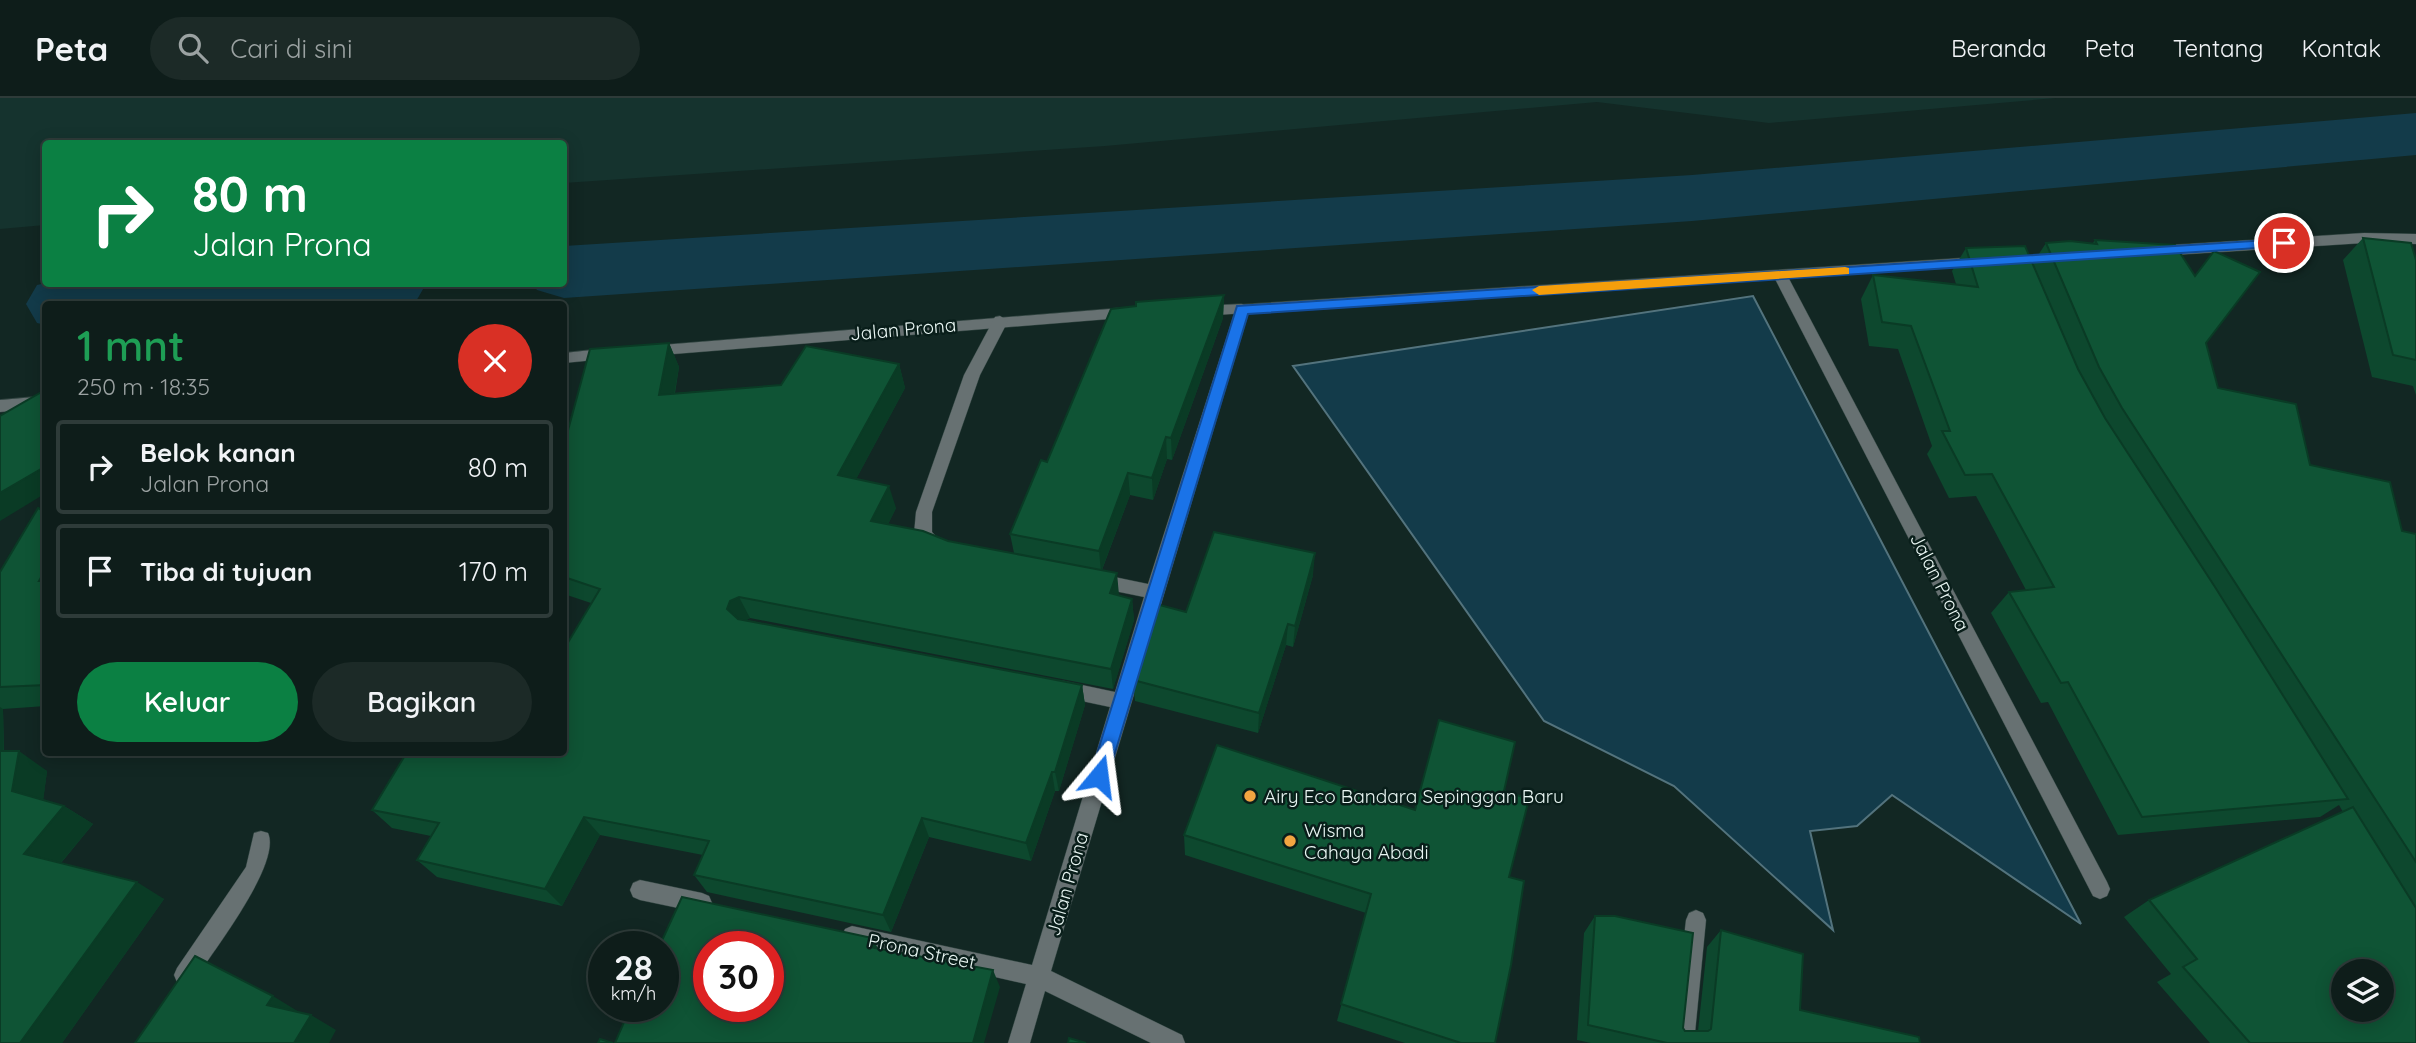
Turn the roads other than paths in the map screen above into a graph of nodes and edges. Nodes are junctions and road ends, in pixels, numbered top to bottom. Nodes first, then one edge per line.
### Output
1 (2416, 239) edge
2 (2141, 252) edge
3 (2002, 261) edge
4 (1780, 275) junction
5 (1242, 309) junction
6 (1154, 312) edge
7 (1190, 312) edge
8 (1000, 321) junction
9 (567, 358) edge
10 (42, 402) edge
11 (0, 406) edge
12 (954, 553) edge
13 (1074, 576) edge
14 (1154, 592) junction
15 (1041, 685) edge
16 (1121, 701) junction
17 (261, 839) dead end
18 (2100, 889) dead end
19 (640, 890) dead end
20 (720, 907) edge
21 (1696, 920) dead end
22 (827, 930) edge
23 (1040, 977) junction
24 (170, 997) edge
25 (1018, 1043) edge
26 (1174, 1043) edge
27 (1683, 1043) edge

1 - 2 street
3 - 4 street
4 - 5 street
4 - 18 street, Jalan Prona
5 - 7 street
5 - 14 street, Jalan Prona
6 - 8 street, Jalan Prona
8 - 9 street, Jalan Prona
8 - 12 street
10 - 11 street
13 - 14 street
14 - 16 street, Jalan Prona
15 - 16 street
16 - 23 street, Jalan Prona
17 - 24 street
19 - 20 street
21 - 27 street
22 - 23 street, Prona Street
23 - 25 street, Jalan Prona
23 - 26 street

